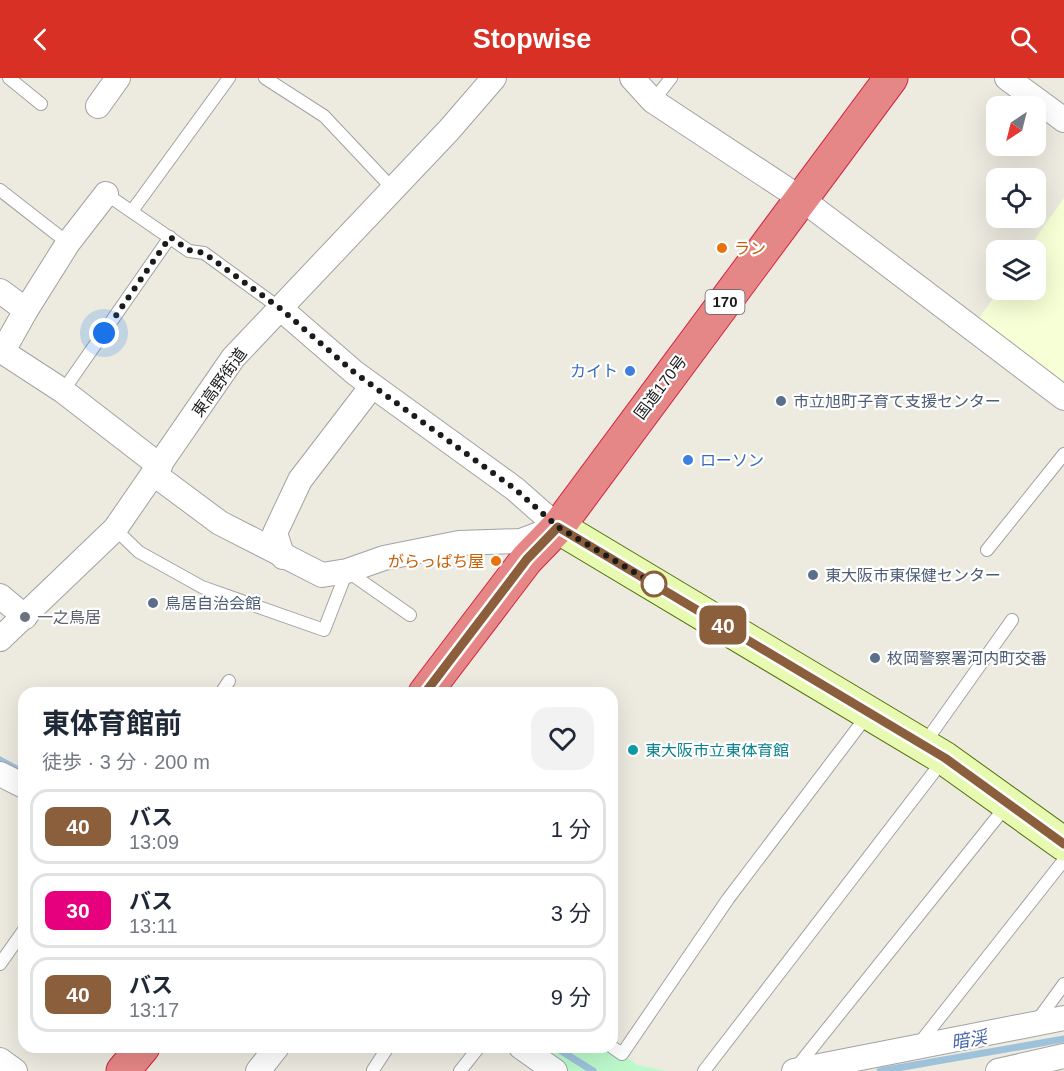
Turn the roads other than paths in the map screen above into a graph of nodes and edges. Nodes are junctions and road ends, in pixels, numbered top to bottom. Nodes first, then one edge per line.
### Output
1 (9, 78) edge
2 (118, 78) edge
3 (229, 78) edge
4 (265, 78) edge
5 (494, 78) edge
6 (632, 78) edge
7 (671, 78) edge
8 (891, 78) edge
9 (1007, 78) edge
10 (653, 101) junction
11 (41, 105) dead end
12 (98, 105) dead end
13 (1064, 120) edge
14 (392, 188) junction
15 (0, 190) edge
16 (106, 194) joint
17 (803, 200) junction
18 (132, 211) junction
19 (170, 237) junction
20 (68, 243) junction
21 (0, 291) edge
22 (281, 309) junction
23 (26, 310) junction
24 (1, 351) edge
25 (372, 386) junction
26 (63, 391) junction
27 (1064, 398) edge
28 (1064, 454) edge
29 (157, 470) junction
30 (558, 527) junction
31 (115, 529) junction
32 (987, 550) dead end
33 (283, 557) junction
34 (347, 571) junction
35 (0, 596) edge
36 (410, 615) dead end
37 (25, 617) junction
38 (1012, 620) dead end
39 (0, 639) edge
40 (229, 681) dead end
41 (225, 687) edge
42 (430, 687) edge
43 (869, 712) junction
44 (934, 751) junction
45 (0, 774) edge
46 (18, 783) edge
47 (1008, 803) junction
48 (1064, 844) edge
49 (1064, 860) edge
50 (18, 938) edge
51 (0, 964) edge
52 (1064, 984) edge
53 (1064, 1018) edge
54 (1034, 1024) junction
55 (917, 1046) junction
56 (618, 1051) edge
57 (138, 1053) edge
58 (272, 1053) edge
59 (384, 1053) edge
60 (474, 1053) edge
61 (528, 1053) edge
62 (1064, 1056) edge
63 (0, 1060) edge
64 (373, 1070) edge
65 (551, 1070) edge
66 (15, 1071) edge
67 (123, 1071) edge
68 (258, 1071) edge
69 (460, 1071) edge
70 (704, 1071) edge
71 (794, 1071) edge
72 (998, 1071) edge

1 - 11 lane
2 - 12 street
3 - 18 lane
4 - 14 lane
5 - 14 street, 東高野街道
6 - 10 street
7 - 10 lane
8 - 17 highway, 国道170号 / 170
9 - 13 street
10 - 17 street
14 - 22 street, 東高野街道
15 - 20 lane
16 - 18 lane
16 - 20 street
17 - 27 street
17 - 30 highway, 国道170号 / 170
18 - 19 lane
19 - 22 lane
19 - 26 lane
20 - 23 street
21 - 23 street
22 - 25 street
22 - 29 street, 東高野街道
23 - 24 street
24 - 26 street
25 - 30 street
25 - 33 street
26 - 29 street
28 - 32 lane
29 - 31 street, 東高野街道
29 - 33 street
30 - 34 street
30 - 42 highway, 国道170号 / 170
30 - 43 street
31 - 34 lane
31 - 37 street, 東高野街道
33 - 34 street
34 - 36 lane
35 - 37 street
37 - 39 street, 東高野街道
38 - 44 lane
40 - 41 lane
43 - 44 street
43 - 56 lane
44 - 47 street
44 - 70 lane
45 - 46 street
47 - 48 street
47 - 71 lane
49 - 55 lane
50 - 51 lane
52 - 54 lane
53 - 54 street
54 - 55 street
55 - 71 street
57 - 67 highway
58 - 68 street
59 - 64 lane
60 - 69 lane
61 - 65 street
62 - 72 street
63 - 66 street

